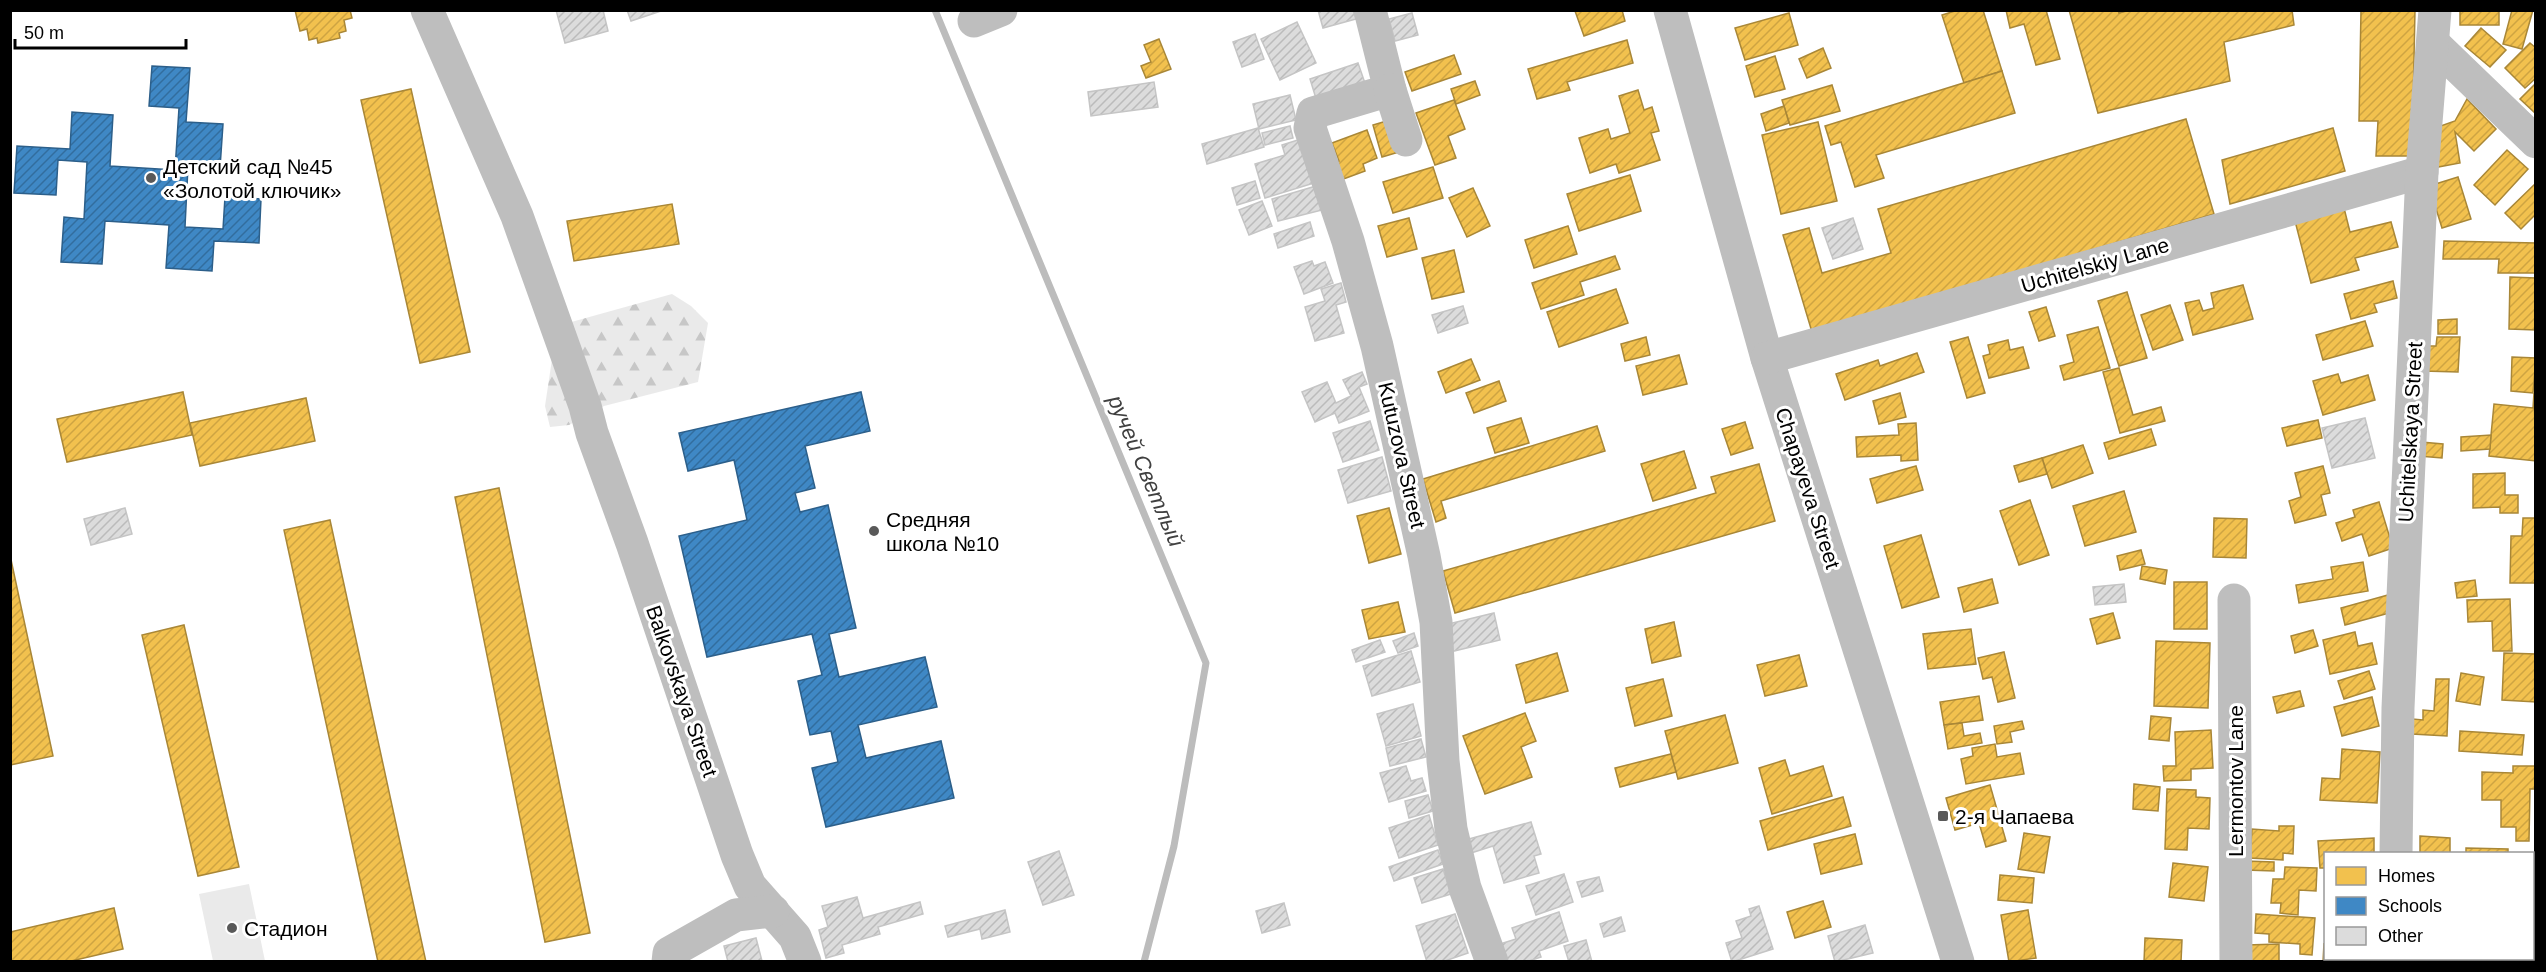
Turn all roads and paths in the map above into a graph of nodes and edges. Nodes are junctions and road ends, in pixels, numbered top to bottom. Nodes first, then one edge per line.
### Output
1 (427, 10) edge
2 (1370, 10) edge
3 (1670, 10) edge
4 (2434, 10) edge
5 (2433, 43) junction
6 (1390, 90) junction
7 (1406, 140) dead end
8 (2535, 142) edge
9 (2422, 172) junction
10 (1767, 358) junction
11 (2234, 600) dead end
12 (2396, 852) edge
13 (773, 911) junction
14 (668, 962) edge
15 (805, 962) edge
16 (1492, 962) edge
17 (1958, 962) edge
18 (2236, 962) edge

1 - 13 street, Balkovskaya Street
2 - 6 street
3 - 10 street, Chapayeva Street
4 - 5 street, Uchitelskaya Street
5 - 8 street
5 - 9 street, Uchitelskaya Street
6 - 7 street
6 - 16 street, Kutuzova Street
9 - 10 street, Uchitelskiy Lane
9 - 12 street, Uchitelskaya Street
10 - 17 street, Chapayeva Street
11 - 18 street, Lermontov Lane
13 - 14 street
13 - 15 street, Balkovskaya Street

